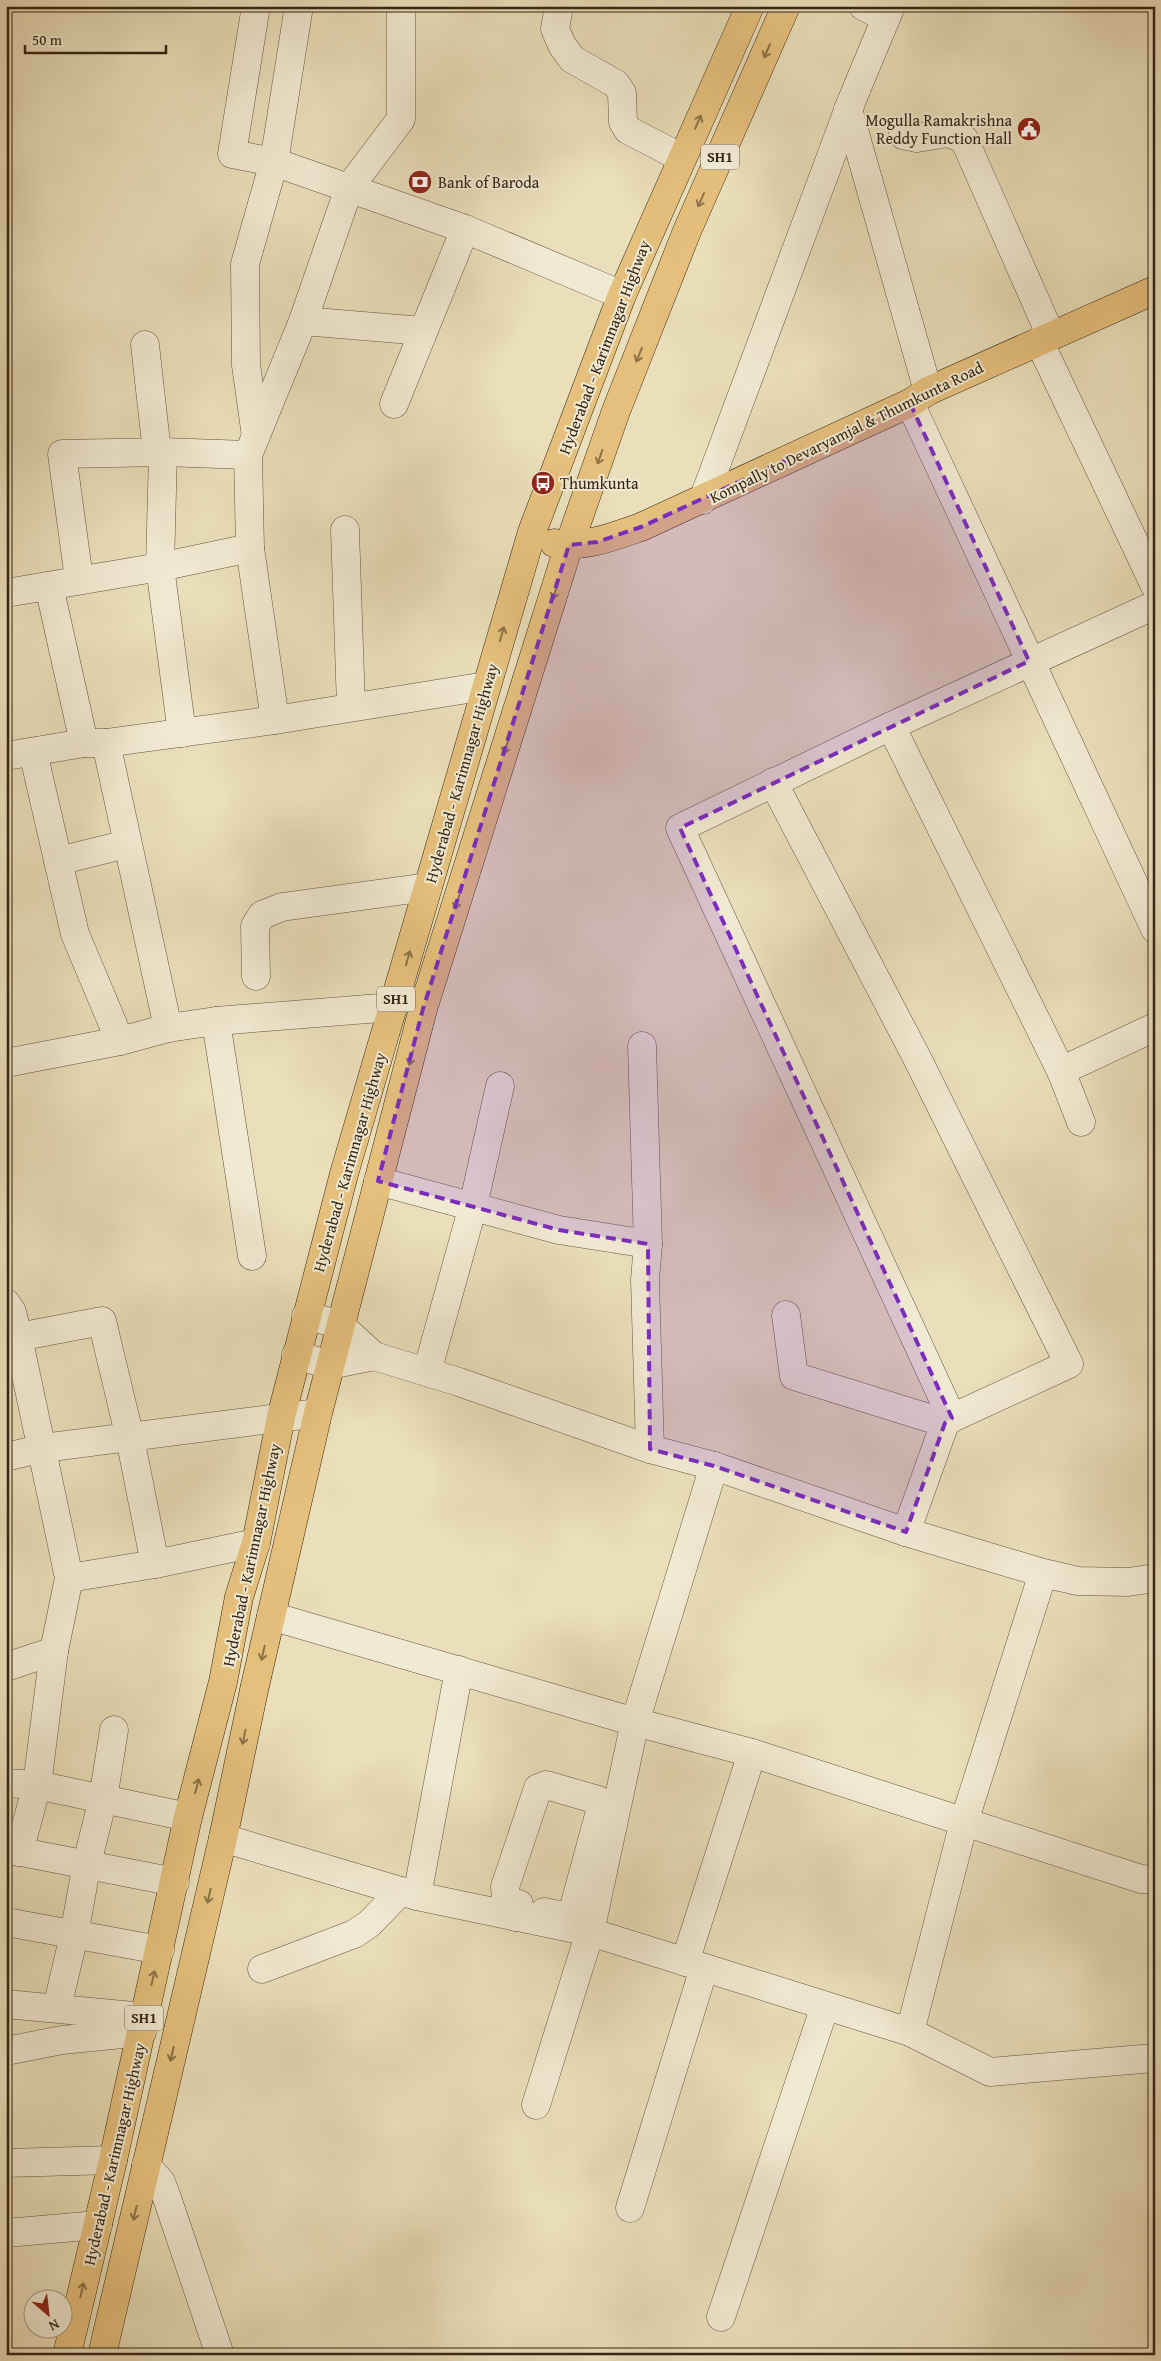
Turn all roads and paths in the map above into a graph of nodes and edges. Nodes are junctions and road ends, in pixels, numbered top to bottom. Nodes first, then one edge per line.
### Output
1 (256, 6) edge
2 (298, 6) edge
3 (400, 6) edge
4 (559, 6) edge
5 (750, 6) edge
6 (786, 6) edge
7 (880, 10) edge
8 (848, 109) junction
9 (903, 135) dead end
10 (682, 158) junction
11 (274, 162) junction
12 (349, 188) junction
13 (465, 229) junction
14 (1155, 290) edge
15 (622, 295) junction
16 (304, 321) junction
17 (423, 331) junction
18 (1045, 338) junction
19 (145, 346) dead end
20 (919, 397) junction
21 (394, 404) dead end
22 (252, 446) junction
23 (160, 452) junction
24 (702, 500) junction
25 (345, 530) dead end
26 (530, 539) junction
27 (569, 545) junction
28 (250, 548) junction
29 (160, 567) junction
30 (79, 579) junction
31 (49, 586) junction
32 (1155, 586) edge
33 (6, 593) edge
34 (1155, 605) edge
35 (1029, 661) junction
36 (486, 686) junction
37 (351, 706) junction
38 (276, 720) junction
39 (891, 726) junction
40 (182, 733) junction
41 (95, 743) junction
42 (33, 752) junction
43 (6, 756) edge
44 (774, 782) junction
45 (127, 844) junction
46 (58, 861) junction
47 (428, 887) junction
48 (1155, 929) edge
49 (256, 976) dead end
50 (394, 1007) junction
51 (216, 1021) junction
52 (1155, 1027) edge
53 (168, 1028) junction
54 (120, 1041) junction
55 (642, 1046) dead end
56 (6, 1063) edge
57 (1061, 1071) junction
58 (500, 1086) dead end
59 (1081, 1122) dead end
60 (378, 1181) junction
61 (473, 1206) junction
62 (648, 1244) junction
63 (252, 1256) dead end
64 (6, 1303) edge
65 (786, 1315) dead end
66 (306, 1316) junction
67 (339, 1324) junction
68 (18, 1337) junction
69 (296, 1355) junction
70 (374, 1356) junction
71 (330, 1365) junction
72 (427, 1372) junction
73 (318, 1412) junction
74 (281, 1417) junction
75 (948, 1420) junction
76 (130, 1438) junction
77 (43, 1448) junction
78 (650, 1450) junction
79 (6, 1457) edge
80 (714, 1466) junction
81 (906, 1532) junction
82 (256, 1543) junction
83 (155, 1564) junction
84 (1043, 1573) junction
85 (69, 1578) junction
86 (1155, 1578) edge
87 (271, 1616) junction
88 (54, 1651) junction
89 (6, 1667) edge
90 (458, 1670) junction
91 (636, 1722) junction
92 (114, 1730) dead end
93 (752, 1753) junction
94 (6, 1783) edge
95 (37, 1785) junction
96 (103, 1799) junction
97 (188, 1817) junction
98 (964, 1822) junction
99 (223, 1838) junction
100 (13, 1851) edge
101 (87, 1864) junction
102 (1155, 1880) edge
103 (175, 1882) junction
104 (409, 1894) junction
105 (529, 1919) junction
106 (6, 1922) edge
107 (590, 1932) junction
108 (74, 1935) junction
109 (160, 1950) junction
110 (694, 1965) junction
111 (262, 1969) dead end
112 (6, 2004) edge
113 (824, 2006) junction
114 (57, 2008) junction
115 (143, 2025) junction
116 (910, 2032) junction
117 (6, 2051) edge
118 (1155, 2060) edge
119 (536, 2105) dead end
120 (113, 2160) junction
121 (6, 2163) edge
122 (146, 2165) junction
123 (630, 2208) dead end
124 (98, 2225) junction
125 (6, 2233) edge
126 (721, 2317) dead end
127 (67, 2355) edge
128 (102, 2355) edge
129 (220, 2355) edge

1 - 11 street
2 - 11 street
3 - 12 street
4 - 10 street
10 -> 5 main road, Hyderabad - Karimnagar Highway / SH1
6 -> 27 main road, Hyderabad - Karimnagar Highway / SH1
7 - 8 street
8 - 20 street
8 - 24 street
9 - 18 street
10 - 15 main road, Hyderabad - Karimnagar Highway / SH1
11 - 12 street
11 - 22 street
12 - 13 street
12 - 16 street
13 - 15 street
13 - 17 street
14 - 18 main road, Kompally to Devaryamjal & Thumkunta Road
15 - 26 main road, Hyderabad - Karimnagar Highway / SH1
16 - 17 street
16 - 22 street
17 - 21 street
18 - 20 main road, Kompally to Devaryamjal & Thumkunta Road
18 - 32 street
19 - 23 street
20 - 24 main road, Kompally to Devaryamjal & Thumkunta Road
20 - 35 street
22 - 23 street
22 - 28 street
23 - 29 street
23 - 30 street
24 - 27 main road, Kompally to Devaryamjal & Thumkunta Road
25 - 37 street
26 - 27 main road, Kompally to Devaryamjal & Thumkunta Road
36 -> 26 main road, Hyderabad - Karimnagar Highway / SH1
27 -> 60 main road, Hyderabad - Karimnagar Highway / SH1
28 - 29 street
28 - 38 street
29 - 30 street
29 - 40 street
30 - 31 street
31 - 33 street
31 - 41 street
34 - 35 street
35 - 39 street
35 - 48 street
36 - 37 street
36 - 47 main road, Hyderabad - Karimnagar Highway / SH1
37 - 38 street
38 - 40 street
39 - 44 street
39 - 57 street
40 - 41 street
41 - 42 street
41 - 45 street
42 - 43 street
42 - 46 street
44 - 75 street
44 - 75 street
45 - 46 street
45 - 53 street
46 - 54 street
47 - 49 street
50 -> 47 main road, Hyderabad - Karimnagar Highway / SH1
50 - 51 street
50 - 66 main road, Hyderabad - Karimnagar Highway / SH1
51 - 53 street
51 - 63 street
52 - 57 street
53 - 54 street
54 - 56 street
55 - 62 street
57 - 59 street
58 - 61 street
60 - 61 street
60 - 67 main road, Hyderabad - Karimnagar Highway / SH1
61 - 62 street
61 - 72 street
62 - 78 street
64 - 68 street
65 - 75 street
66 - 67 street
66 - 69 main road, Hyderabad - Karimnagar Highway / SH1
67 - 70 street
67 - 71 main road, Hyderabad - Karimnagar Highway / SH1
68 - 76 street
68 - 77 street
69 - 71 street
69 - 74 main road, Hyderabad - Karimnagar Highway / SH1
70 - 71 street
70 - 72 street
71 - 73 main road, Hyderabad - Karimnagar Highway / SH1
72 - 78 street
73 - 74 street
73 - 87 main road, Hyderabad - Karimnagar Highway / SH1
74 - 76 street
74 - 82 main road, Hyderabad - Karimnagar Highway / SH1
75 - 81 street
76 - 77 street
76 - 83 street
77 - 79 street
77 - 85 street
78 - 80 street
80 - 81 street
80 - 91 street
81 - 84 street
82 - 83 street
97 -> 82 main road, Hyderabad - Karimnagar Highway / SH1
83 - 85 street
84 - 86 street
84 - 98 street
85 - 88 street
87 - 90 street
87 -> 99 main road, Hyderabad - Karimnagar Highway / SH1
88 - 89 street
88 - 95 street
90 - 91 street
90 - 104 street
91 - 93 street
91 - 107 street
92 - 96 street
93 - 98 street
93 - 110 street
94 - 95 street
95 - 96 street
95 - 100 street
96 - 97 street
96 - 101 street
97 - 103 main road, Hyderabad - Karimnagar Highway / SH1
98 - 102 street
98 - 116 street
99 - 104 street
99 -> 122 main road, Hyderabad - Karimnagar Highway / SH1
100 - 101 street
101 - 103 street
101 - 108 street
103 - 109 main road, Hyderabad - Karimnagar Highway / SH1
104 - 105 street
104 - 111 street
105 - 105 street
105 - 107 street
106 - 108 street
107 - 110 street
107 - 119 street
108 - 109 street
108 - 114 street
115 -> 109 main road, Hyderabad - Karimnagar Highway / SH1
110 - 113 street
110 - 123 street
112 - 114 street
113 - 116 street
113 - 126 street
114 - 115 street
115 - 117 street
115 - 120 main road, Hyderabad - Karimnagar Highway / SH1
116 - 118 street
120 - 121 street
120 - 124 main road, Hyderabad - Karimnagar Highway / SH1
122 -> 128 main road, Hyderabad - Karimnagar Highway / SH1
122 - 129 street
124 - 125 street
127 -> 124 main road, Hyderabad - Karimnagar Highway / SH1

